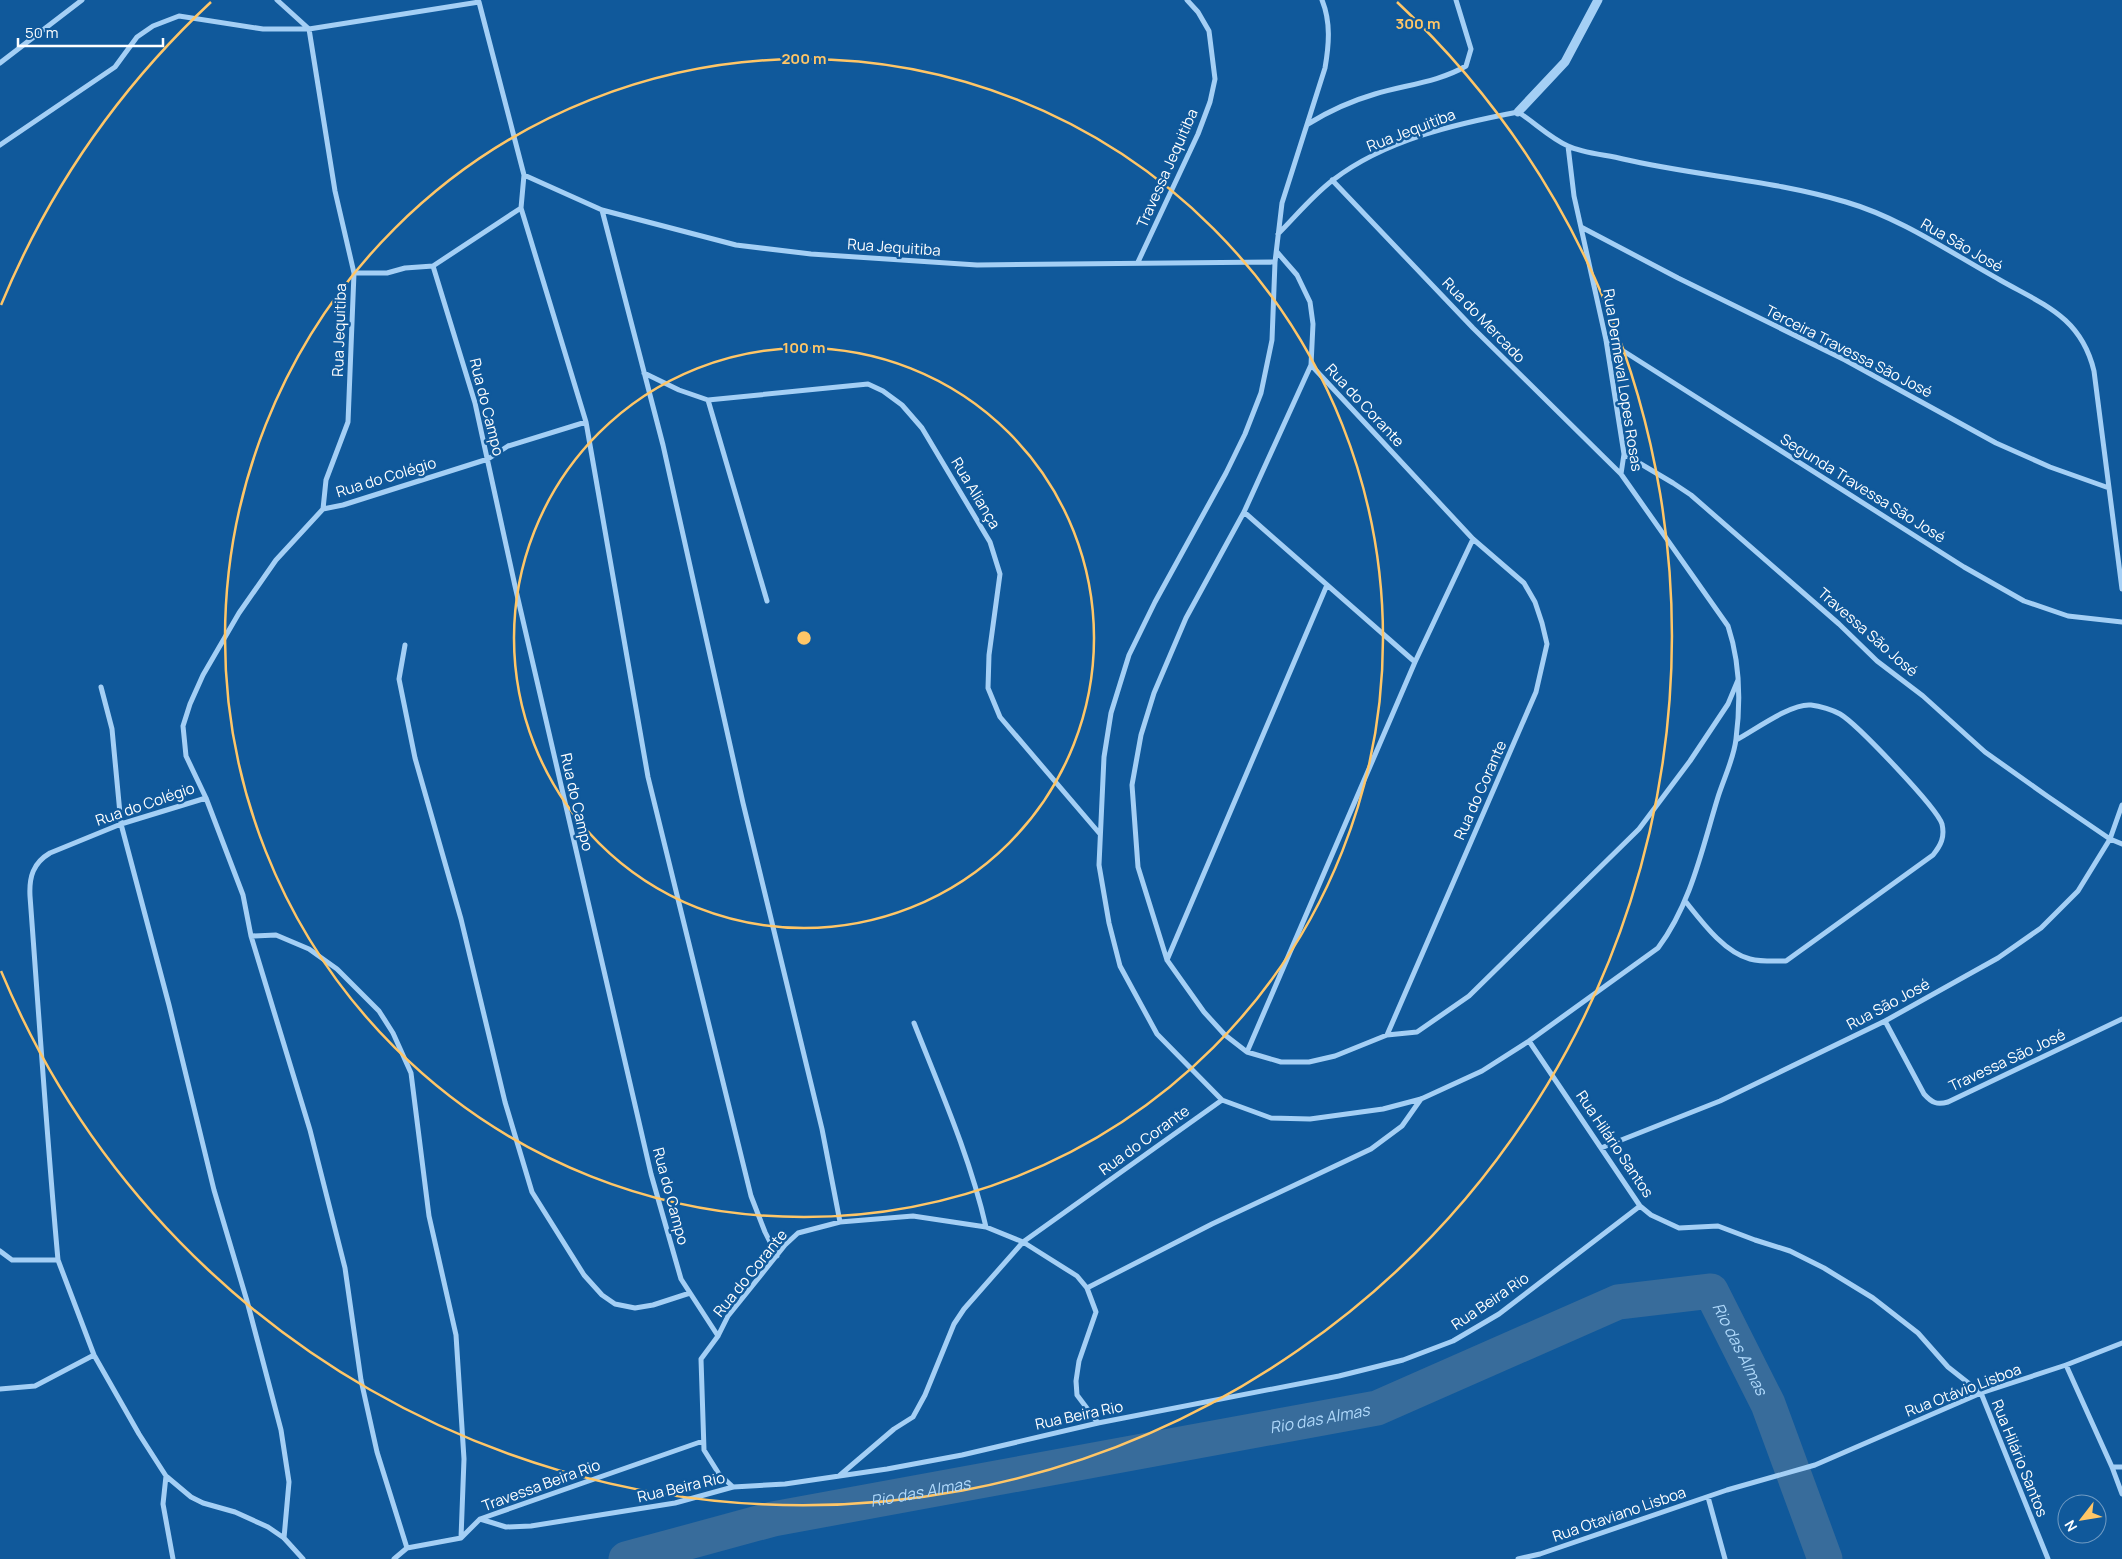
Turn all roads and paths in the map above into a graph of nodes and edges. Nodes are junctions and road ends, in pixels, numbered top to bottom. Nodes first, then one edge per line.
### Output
1 (82, 0) edge
2 (277, 0) edge
3 (1187, 0) edge
4 (1322, 0) edge
5 (1456, 0) edge
6 (1598, 0) edge
7 (476, 1) edge
8 (309, 29) junction
9 (0, 63) edge
10 (1518, 112) junction
11 (1308, 124) junction
12 (0, 145) edge
13 (1568, 146) junction
14 (524, 175) junction
15 (1332, 180) junction
16 (521, 208) junction
17 (602, 210) junction
18 (1581, 227) junction
19 (1278, 234) junction
20 (1278, 252) junction
21 (1138, 262) junction
22 (1275, 262) junction
23 (434, 266) junction
24 (354, 273) junction
25 (1606, 340) junction
26 (1311, 365) junction
27 (644, 373) junction
28 (708, 400) junction
29 (586, 422) junction
30 (1624, 454) junction
31 (488, 459) junction
32 (1620, 474) junction
33 (2109, 488) junction
34 (323, 509) junction
35 (1244, 512) junction
36 (1472, 539) junction
37 (1327, 585) junction
38 (2122, 589) edge
39 (767, 601) dead end
40 (2122, 622) edge
41 (406, 645) dead end
42 (1415, 662) junction
43 (1739, 677) junction
44 (101, 687) dead end
45 (1736, 740) junction
46 (206, 798) junction
47 (2122, 805) edge
48 (121, 824) junction
49 (1100, 834) junction
50 (2110, 839) junction
51 (2122, 844) edge
52 (1686, 902) junction
53 (251, 936) junction
54 (1166, 960) junction
55 (2122, 1019) edge
56 (1885, 1021) junction
57 (914, 1022) dead end
58 (1386, 1036) junction
59 (1530, 1041) junction
60 (1247, 1052) junction
61 (1421, 1099) junction
62 (1222, 1100) junction
63 (1601, 1148) junction
64 (1640, 1206) junction
65 (840, 1222) junction
66 (986, 1227) junction
67 (1023, 1242) junction
68 (0, 1251) edge
69 (777, 1256) junction
70 (58, 1260) junction
71 (1087, 1288) junction
72 (690, 1293) junction
73 (718, 1336) junction
74 (2122, 1343) edge
75 (94, 1355) junction
76 (2066, 1365) junction
77 (0, 1389) edge
78 (1981, 1393) junction
79 (1098, 1423) junction
80 (703, 1441) junction
81 (2112, 1467) junction
82 (2122, 1467) edge
83 (166, 1476) junction
84 (838, 1476) junction
85 (733, 1487) junction
86 (1727, 1490) joint
87 (2122, 1494) edge
88 (1708, 1497) junction
89 (480, 1519) junction
90 (284, 1538) junction
91 (461, 1538) junction
92 (407, 1548) junction
93 (1541, 1556) edge
94 (173, 1559) edge
95 (303, 1559) edge
96 (394, 1559) edge
97 (1518, 1559) edge
98 (1725, 1559) edge
99 (2048, 1559) edge

1 - 9 street
2 - 8 street
3 - 21 street, Travessa Jequitiba
4 - 11 street
5 - 11 street
6 - 10 street
7 - 8 street
7 - 14 street
8 - 12 street
8 - 24 street
10 - 13 street
10 - 15 street, Rua Jequitiba
11 - 19 street
13 - 18 street, Rua Dermeval Lopes Rosas
13 - 33 street, Rua São José
14 - 16 street
14 - 17 street, Rua Jequitiba
15 - 19 street, Rua Jequitiba
15 - 32 street, Rua do Mercado
16 - 23 street, Rua Jequitiba
16 - 29 street
17 - 21 street, Rua Jequitiba
17 - 27 street
18 - 25 street, Rua Dermeval Lopes Rosas
18 - 33 street, Terceira Travessa São José
19 - 20 street
20 - 22 street
20 - 26 street
21 - 22 street, Rua Jequitiba
22 - 49 street
23 - 24 street, Rua Jequitiba
23 - 31 street, Rua do Campo
24 - 34 street, Rua Jequitiba
25 - 30 street, Rua Dermeval Lopes Rosas
25 - 40 street, Segunda Travessa São José
26 - 35 street
26 - 36 street, Rua do Corante
27 - 28 street, Rua Aliança
27 - 65 street
28 - 39 street
28 - 49 street, Rua Aliança
29 - 31 street, Rua do Colégio
29 - 69 street
30 - 32 street, Rua Dermeval Lopes Rosas
30 - 50 street, Travessa São José
31 - 34 street, Rua do Colégio
31 - 72 street, Rua do Campo
32 - 43 street, Rua Dermeval Lopes Rosas
33 - 38 street, Rua São José
34 - 46 street, Rua do Colégio
35 - 37 street
35 - 54 street
36 - 42 street
36 - 58 street, Rua do Corante
37 - 42 street
37 - 54 street
41 - 72 street
42 - 60 street
43 - 45 street, Rua Dermeval Lopes Rosas
43 - 58 street
44 - 48 street
45 - 52 street, Rua Dermeval Lopes Rosas
45 - 52 street
46 - 48 street, Rua do Colégio
46 - 53 street
47 - 50 street, Rua São José
48 - 70 street, Rua do Colégio
48 - 90 street
49 - 62 street
50 - 51 street, Travessa São José
50 - 56 street, Rua São José
52 - 59 street, Rua Dermeval Lopes Rosas
53 - 91 street
53 - 92 street
54 - 60 street
55 - 56 street, Travessa São José
56 - 63 street, Rua São José
57 - 66 street
58 - 60 street
59 - 61 street, Rua Dermeval Lopes Rosas
59 - 63 street, Rua Hilário Santos
61 - 62 street, Rua Dermeval Lopes Rosas
61 - 71 street
62 - 67 street, Rua do Corante
63 - 64 street, Rua Hilário Santos
64 - 78 street, Rua Hilário Santos
64 - 79 street, Rua Beira Rio
65 - 66 street, Rua do Corante
65 - 69 street, Rua do Corante
66 - 67 street, Rua do Corante
67 - 71 street
67 - 84 street
68 - 70 street
69 - 73 street, Rua do Corante
70 - 75 street, Rua do Colégio
71 - 79 street
72 - 73 street, Rua do Campo
73 - 80 street, Rua do Corante
74 - 76 street, Rua Otávio Lisboa
75 - 77 street
75 - 83 street, Rua do Colégio
76 - 78 street, Rua Otávio Lisboa
76 - 81 street
78 - 86 street, Rua Otávio Lisboa
78 - 99 street, Rua Hilário Santos
79 - 84 street, Rua Beira Rio
80 - 85 street, Rua do Corante
80 - 89 street, Travessa Beira Rio
81 - 82 street
81 - 87 street
83 - 90 street, Rua do Colégio
83 - 94 street
84 - 85 street, Rua Beira Rio
85 - 89 street, Rua Beira Rio
86 - 88 street, Rua Otaviano Lisboa
88 - 93 street, Rua Otaviano Lisboa
88 - 98 street
89 - 91 street, Travessa Beira Rio
90 - 95 street, Rua do Colégio
91 - 92 street
92 - 96 street
93 - 97 street, Rua Otaviano Lisboa

